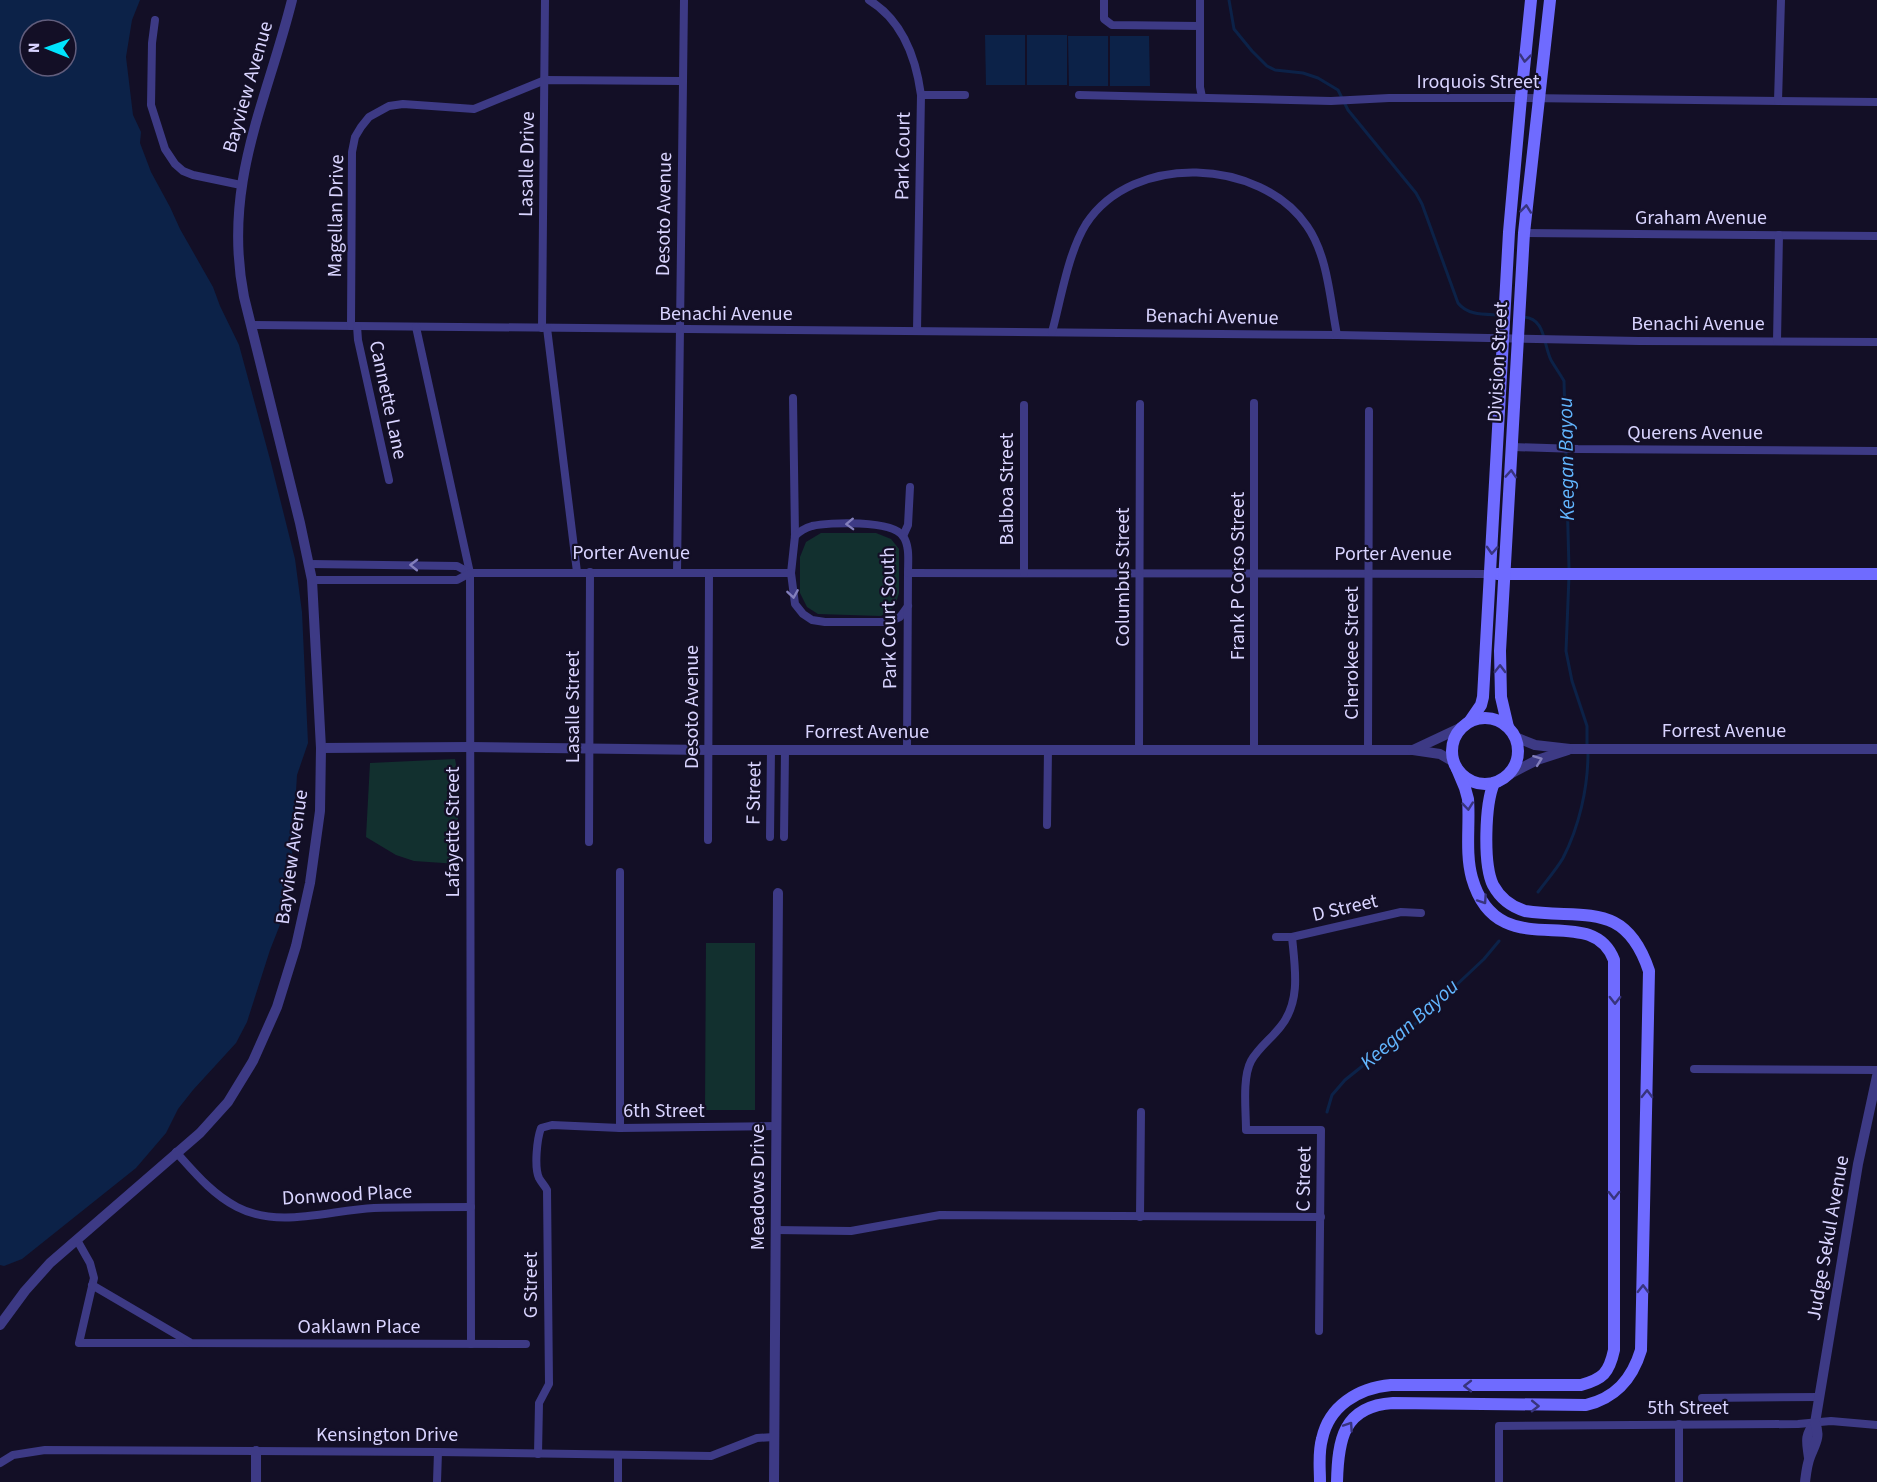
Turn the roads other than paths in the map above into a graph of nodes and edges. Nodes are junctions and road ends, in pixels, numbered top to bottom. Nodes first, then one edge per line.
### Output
1 (292, 0) edge
2 (545, 0) edge
3 (684, 0) edge
4 (868, 0) edge
5 (1104, 0) edge
6 (1200, 0) edge
7 (1532, 0) edge
8 (1550, 0) edge
9 (1781, 0) edge
10 (155, 20) dead end
11 (1199, 26) junction
12 (545, 80) junction
13 (682, 81) junction
14 (921, 95) junction
15 (965, 95) dead end
16 (1078, 95) dead end
17 (1202, 97) junction
18 (1521, 98) junction
19 (1539, 99) junction
20 (1778, 101) junction
21 (1877, 102) edge
22 (242, 185) junction
23 (1524, 233) junction
24 (1779, 235) junction
25 (1877, 236) edge
26 (251, 325) junction
27 (354, 326) junction
28 (416, 327) junction
29 (545, 328) junction
30 (679, 330) junction
31 (917, 331) junction
32 (1052, 332) junction
33 (1337, 335) junction
34 (1503, 339) junction
35 (1519, 339) junction
36 (1777, 341) junction
37 (1877, 342) edge
38 (793, 398) dead end
39 (1254, 403) dead end
40 (1140, 404) dead end
41 (1024, 405) dead end
42 (1369, 411) dead end
43 (1513, 447) junction
44 (1877, 451) edge
45 (389, 480) dead end
46 (910, 487) dead end
47 (795, 536) junction
48 (903, 536) junction
49 (310, 564) junction
50 (577, 572) junction
51 (590, 572) junction
52 (470, 573) junction
53 (677, 573) junction
54 (709, 573) junction
55 (791, 573) junction
56 (908, 573) junction
57 (1024, 573) junction
58 (1254, 573) junction
59 (1140, 574) junction
60 (1369, 574) junction
61 (1491, 574) junction
62 (1505, 574) junction
63 (1877, 574) edge
64 (312, 580) junction
65 (908, 606) junction
66 (1466, 724) junction
67 (1512, 732) junction
68 (470, 747) junction
69 (321, 748) junction
70 (589, 748) junction
71 (771, 749) junction
72 (1048, 749) junction
73 (1576, 749) junction
74 (1877, 749) edge
75 (708, 750) junction
76 (785, 750) junction
77 (907, 750) junction
78 (1139, 750) junction
79 (1254, 750) junction
80 (1368, 750) junction
81 (1413, 750) junction
82 (1455, 765) junction
83 (1508, 775) junction
84 (1494, 783) junction
85 (1047, 825) dead end
86 (770, 837) dead end
87 (784, 837) dead end
88 (708, 840) dead end
89 (589, 842) dead end
90 (620, 872) dead end
91 (778, 893) dead end
92 (1421, 913) dead end
93 (1276, 937) dead end
94 (1292, 937) junction
95 (1694, 1069) dead end
96 (1877, 1070) edge
97 (1877, 1076) edge
98 (1141, 1112) dead end
99 (552, 1125) joint
100 (776, 1126) junction
101 (620, 1128) junction
102 (176, 1152) junction
103 (471, 1208) junction
104 (1140, 1217) junction
105 (1321, 1217) junction
106 (775, 1230) junction
107 (77, 1240) junction
108 (92, 1285) junction
109 (0, 1325) edge
110 (1319, 1332) dead end
111 (191, 1343) junction
112 (471, 1344) junction
113 (526, 1344) dead end
114 (1702, 1398) dead end
115 (1818, 1402) junction
116 (1815, 1423) junction
117 (1679, 1424) junction
118 (1877, 1425) edge
119 (774, 1437) junction
120 (256, 1451) junction
121 (438, 1452) junction
122 (538, 1454) junction
123 (618, 1455) junction
124 (0, 1463) edge
125 (256, 1482) edge
126 (437, 1482) edge
127 (618, 1482) edge
128 (774, 1482) edge
129 (1320, 1482) edge
130 (1337, 1482) edge
131 (1499, 1482) edge
132 (1679, 1482) edge
133 (1805, 1482) edge

1 - 22 street, Bayview Avenue
2 - 12 street, Lasalle Drive
3 - 13 street, Desoto Avenue
4 - 14 street, Park Court
5 - 11 street
6 - 11 street
7 -> 18 main road, Division Street
8 - 19 main road, Division Street
9 - 20 street
10 - 22 street
11 - 17 street
12 - 13 street
12 - 27 street, Magellan Drive
12 - 29 street, Lasalle Drive
13 - 30 street, Desoto Avenue
14 - 15 street
14 - 31 street, Park Court
16 - 17 street, Iroquois Street
17 - 18 street, Iroquois Street
18 - 19 street, Iroquois Street
18 - 34 main road, Division Street
19 - 20 street, Iroquois Street
23 -> 19 main road, Division Street
20 - 21 street, Iroquois Street
22 - 26 street, Bayview Avenue
23 - 24 street, Graham Avenue
23 - 35 main road, Division Street
24 - 25 street, Graham Avenue
24 - 36 street
26 - 27 street, Benachi Avenue
26 - 49 street, Bayview Avenue
27 - 28 street, Benachi Avenue
27 - 45 street, Cannette Lane
28 - 29 street, Benachi Avenue
28 - 52 street, Lafayette Street
29 - 30 street, Benachi Avenue
29 - 50 street
30 - 31 street, Benachi Avenue
30 - 53 street, Desoto Avenue
31 - 32 street, Benachi Avenue
32 - 33 street, Benachi Avenue
32 - 33 street
33 - 34 street, Benachi Avenue
34 - 35 street, Benachi Avenue
34 -> 61 main road, Division Street
35 - 36 street, Benachi Avenue
35 - 43 main road, Division Street
36 - 37 street, Benachi Avenue
38 - 47 street
39 - 58 street, Frank P Corso Street
40 - 59 street, Columbus Street
41 - 57 street, Balboa Street
42 - 60 street, Cherokee Street
43 - 44 street, Querens Avenue
62 -> 43 main road, Division Street
46 - 48 street, Park Court South
48 -> 47 street
47 - 55 street
48 - 56 street, Park Court South
52 -> 49 street, Porter Avenue
49 - 64 street, Bayview Avenue
50 - 51 street, Porter Avenue
50 - 52 street, Porter Avenue
51 - 53 street, Porter Avenue
51 - 70 street, Lasalle Street
52 - 64 street, Porter Avenue
52 - 68 street, Lafayette Street
53 - 54 street, Porter Avenue
54 - 55 street, Porter Avenue
54 - 75 street, Desoto Avenue
55 -> 65 street
56 - 57 street, Porter Avenue
56 - 65 street, Park Court South
57 - 59 street, Porter Avenue
58 - 59 street, Porter Avenue
58 - 60 street, Porter Avenue
58 - 79 street, Frank P Corso Street
59 - 78 street, Columbus Street
60 - 61 street, Porter Avenue
60 - 80 street, Cherokee Street
61 - 62 main road, Porter Avenue
61 - 66 main road, Division Street
62 - 63 main road, Porter Avenue
67 -> 62 main road, Division Street
64 - 69 street, Bayview Avenue
65 - 77 street, Park Court South
66 - 67 main road
66 - 81 street, Forrest Avenue
66 - 82 main road
67 - 73 street, Forrest Avenue
67 - 83 main road
68 - 69 street, Forrest Avenue
68 - 70 street, Forrest Avenue
68 - 103 street, Lafayette Street
69 - 102 street, Bayview Avenue
70 - 75 street, Forrest Avenue
70 - 89 street, Lasalle Street
71 - 75 street, Forrest Avenue
71 - 76 street, Forrest Avenue
71 - 86 street, F Street
72 - 77 street, Forrest Avenue
72 - 78 street, Forrest Avenue
72 - 85 street
73 - 74 street, Forrest Avenue
83 -> 73 street, Forrest Avenue
75 - 88 street, Desoto Avenue
76 - 77 street, Forrest Avenue
76 - 87 street, F Street
78 - 79 street, Forrest Avenue
79 - 80 street, Forrest Avenue
80 - 81 street, Forrest Avenue
81 - 82 street, Forrest Avenue
82 - 84 main road
82 -> 129 main road
83 - 84 main road
130 -> 84 main road
90 - 101 street
91 - 100 street, Meadows Drive
92 - 94 street, D Street
93 - 94 street, D Street
94 - 105 street, C Street
95 - 96 street
97 - 115 street, Judge Sekul Avenue
98 - 104 street
99 - 101 street, 6th Street
99 - 122 street, G Street
100 - 101 street, 6th Street
100 - 106 street, Meadows Drive
102 - 103 street, Donwood Place
102 - 107 street, Bayview Avenue
103 - 112 street, Lafayette Street
104 - 105 street
104 - 106 street
105 - 110 street, C Street
106 - 119 street, Meadows Drive
107 - 108 street, Oaklawn Place
107 - 109 street, Bayview Avenue
108 - 111 street
108 - 111 street, Oaklawn Place
111 - 112 street, Oaklawn Place
112 - 113 street, Oaklawn Place
114 - 115 street
115 - 116 street, Judge Sekul Avenue
116 - 117 street, 5th Street
116 - 118 street, 5th Street
116 - 133 street, Judge Sekul Avenue
117 - 131 street, 5th Street
117 - 132 street
119 - 123 street, Kensington Drive
119 - 128 street, Meadows Drive
120 - 121 street, Kensington Drive
120 - 124 street, Kensington Drive
120 - 125 street
121 - 122 street, Kensington Drive
121 - 126 street
122 - 123 street, Kensington Drive
123 - 127 street

